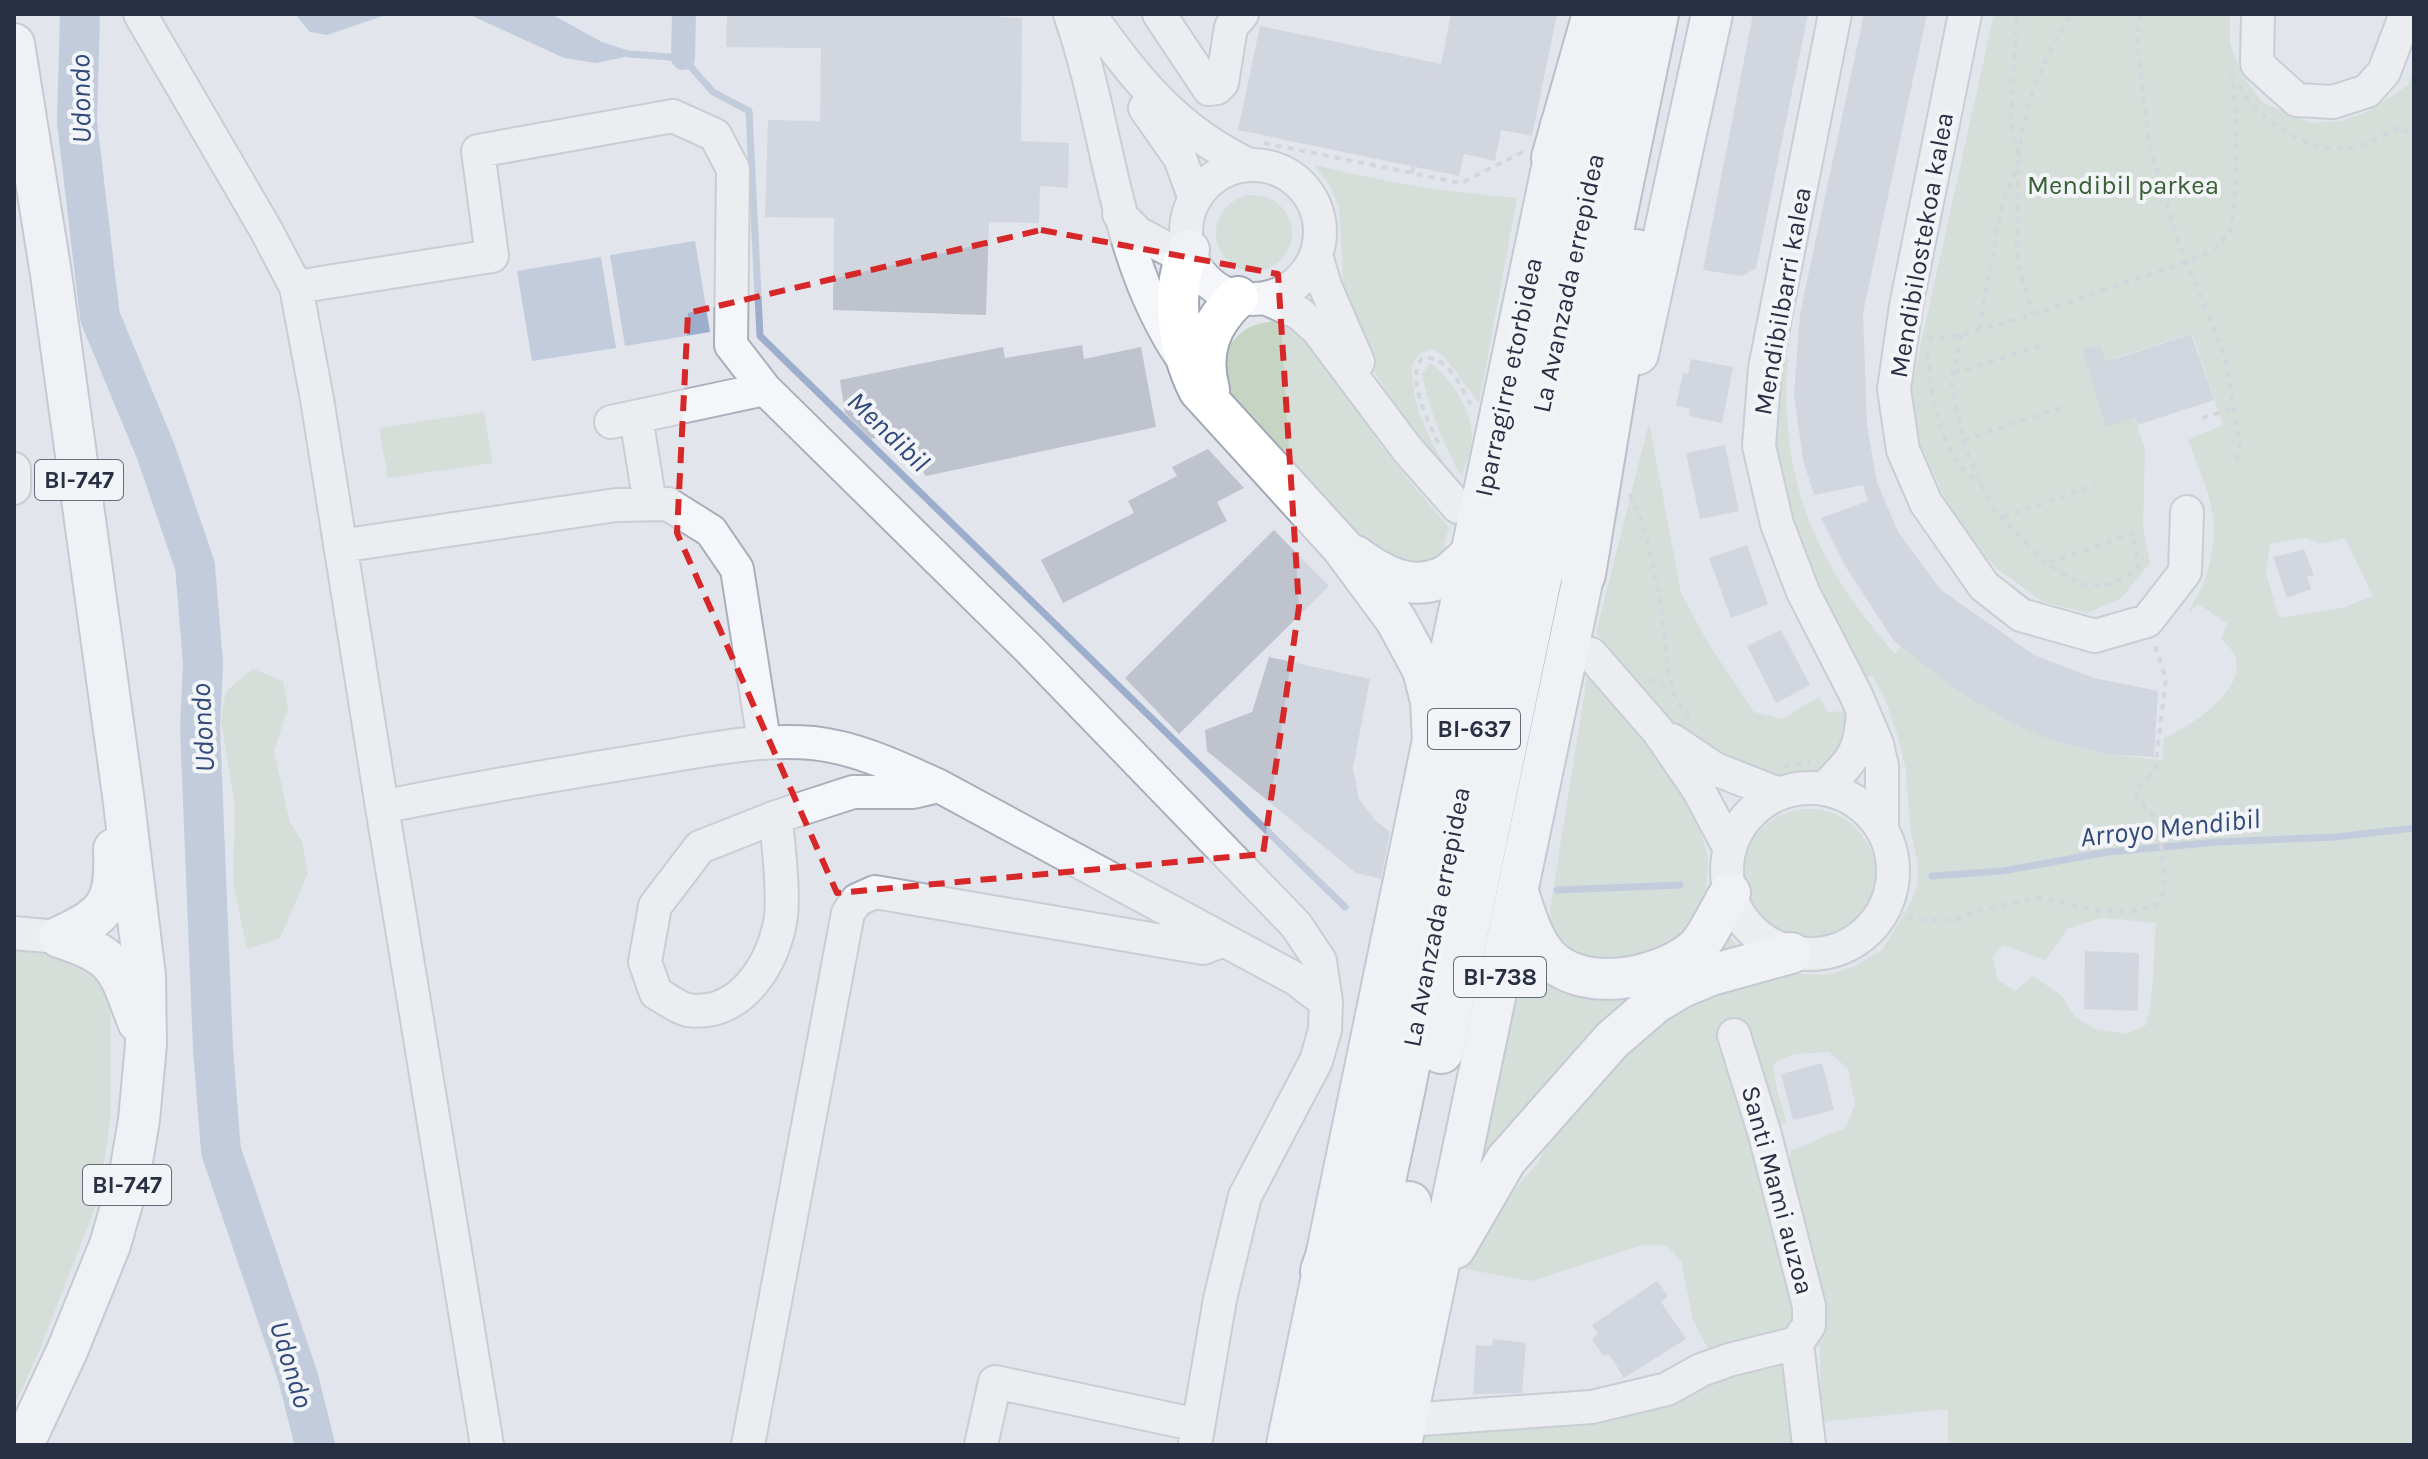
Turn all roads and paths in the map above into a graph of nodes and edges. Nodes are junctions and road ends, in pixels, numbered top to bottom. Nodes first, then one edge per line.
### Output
1 (140, 14) edge
2 (1070, 14) edge
3 (1080, 14) edge
4 (1089, 14) edge
5 (1108, 14) edge
6 (1159, 14) edge
7 (1585, 14) edge
8 (1595, 14) edge
9 (1625, 14) edge
10 (1656, 14) edge
11 (1678, 14) edge
12 (1712, 14) edge
13 (1835, 14) edge
14 (1965, 14) edge
15 (2017, 14) edge
16 (2072, 14) edge
17 (2140, 14) edge
18 (2258, 14) edge
19 (2406, 14) edge
20 (1231, 18) edge
21 (14, 44) edge
22 (1434, 62) dead end
23 (2233, 65) dead end
24 (1129, 69) junction
25 (1557, 146) junction
26 (1250, 152) junction
27 (2019, 161) junction
28 (1412, 173) junction
29 (1195, 199) junction
30 (1119, 214) junction
31 (1316, 255) junction
32 (1189, 257) junction
33 (2187, 262) junction
34 (296, 287) junction
35 (1252, 298) junction
36 (2034, 314) junction
37 (1979, 329) junction
38 (1961, 335) junction
39 (2043, 345) dead end
40 (1189, 368) junction
41 (1953, 373) junction
42 (765, 389) junction
43 (2063, 407) dead end
44 (2234, 408) junction
45 (1214, 409) junction
46 (2202, 418) dead end
47 (1964, 440) junction
48 (1439, 446) dead end
49 (1407, 449) junction
50 (1491, 455) junction
51 (1613, 460) junction
52 (2235, 465) dead end
53 (14, 469) edge
54 (2096, 485) dead end
55 (1983, 486) junction
56 (14, 488) edge
57 (650, 504) junction
58 (1458, 507) dead end
59 (2187, 512) dead end
60 (2003, 517) junction
61 (340, 546) junction
62 (1342, 547) junction
63 (1471, 554) junction
64 (2047, 563) junction
65 (1583, 574) junction
66 (2147, 621) junction
67 (1591, 654) dead end
68 (111, 706) junction
69 (1863, 713) junction
70 (1691, 718) dead end
71 (1475, 721) junction
72 (1658, 731) junction
73 (1433, 740) junction
74 (764, 741) junction
75 (1820, 774) junction
76 (1778, 780) junction
77 (939, 786) junction
78 (382, 807) junction
79 (776, 817) junction
80 (1882, 829) junction
81 (1730, 849) junction
82 (1518, 893) junction
83 (1730, 893) junction
84 (137, 905) junction
85 (1886, 907) junction
86 (14, 933) edge
87 (1224, 940) junction
88 (72, 941) junction
89 (1791, 953) junction
90 (1326, 1002) junction
91 (1734, 1035) dead end
92 (146, 1044) junction
93 (1323, 1271) junction
94 (1433, 1295) junction
95 (1797, 1343) junction
96 (1403, 1432) edge
97 (1196, 1435) edge
98 (23, 1445) edge
99 (487, 1445) edge
100 (748, 1445) edge
101 (981, 1445) edge
102 (1287, 1445) edge
103 (1327, 1445) edge
104 (1360, 1445) edge
105 (1809, 1445) edge

1 - 34 street
2 - 30 street
3 - 29 street
4 - 24 street
5 - 24 street
6 - 20 street
7 - 25 main road, Iparragirre etorbidea
8 - 25 highway
9 - 71 highway, La Avanzada errepidea / BI-637
10 - 104 highway, La Avanzada errepidea / BI-637
11 - 65 highway
12 - 51 main road
13 - 69 street, Mendibilbarri kalea
14 - 66 street, Mendibilostekoa kalea
15 - 27 path
16 - 27 path
17 - 33 path
18 - 19 street
21 - 68 main road, BI-747
22 - 28 path
23 - 33 path
24 - 26 street
25 - 28 path
25 - 50 main road, Iparragirre etorbidea
26 - 28 path
26 - 29 street
26 - 31 street
27 - 36 path
27 - 37 path
29 - 32 street
30 - 32 street
30 - 40 street
31 - 35 street
31 - 49 street
32 - 35 street
32 - 40 main road
33 - 36 path
33 - 44 path
34 - 42 street
34 - 61 street
35 - 45 main road
35 - 49 street
36 - 37 path
37 - 38 path
38 - 41 path
38 - 55 path
39 - 41 path
40 - 45 main road
41 - 47 path
42 - 57 street
42 - 90 street
43 - 47 path
44 - 46 path
44 - 52 path
45 - 62 main road
47 - 55 path
48 - 50 path
49 - 58 street
50 - 63 main road, Iparragirre etorbidea
51 - 65 main road
51 - 70 path
53 - 56 street
54 - 60 path
55 - 60 path
57 - 61 street
57 - 74 street
59 - 66 street
60 - 64 path
61 - 78 street
62 - 63 main road
62 - 73 main road
63 - 73 main road, Iparragirre etorbidea
64 - 64 path
65 - 82 main road, BI-738
66 - 85 path
67 - 72 street
68 - 84 main road, BI-747
68 - 88 main road
69 - 75 street
69 - 80 street, Mendibilbarri kalea
71 - 93 highway
71 - 103 highway, La Avanzada errepidea / BI-637
72 - 76 street
72 - 81 street
73 - 93 main road
74 - 77 street
74 - 78 street
75 - 76 street
75 - 76 path
75 - 80 street
76 - 81 street
77 - 79 street
77 - 87 street
78 - 99 street
79 - 79 street
80 - 85 street
81 - 83 street
82 - 83 main road
82 - 94 main road, BI-738
83 - 89 street
84 - 88 main road
84 - 92 main road, BI-747
85 - 89 street
86 - 88 street
87 - 90 street
87 - 100 street
88 - 92 main road
89 - 94 main road
90 - 97 street
91 - 95 street, Santi Mami auzoa
92 - 98 main road, BI-747
93 - 102 main road
94 - 96 main road, BI-738
95 - 96 street
95 - 105 street, Santi Mami auzoa
97 - 101 street

